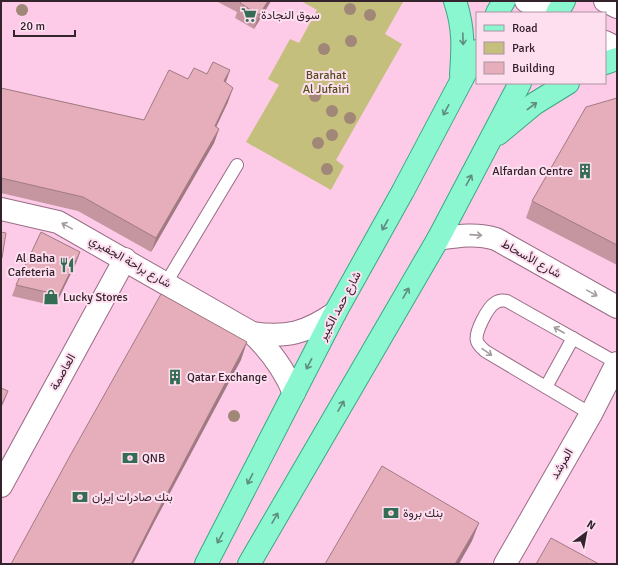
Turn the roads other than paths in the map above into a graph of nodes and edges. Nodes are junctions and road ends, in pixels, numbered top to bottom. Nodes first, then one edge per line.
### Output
1 (455, 1) edge
2 (504, 1) edge
3 (526, 1) edge
4 (564, 1) edge
5 (605, 1) edge
6 (617, 8) edge
7 (498, 12) edge
8 (547, 12) edge
9 (558, 12) edge
10 (606, 42) edge
11 (617, 48) edge
12 (476, 53) edge
13 (617, 59) edge
14 (606, 63) edge
15 (461, 81) junction
16 (519, 84) edge
17 (566, 84) edge
18 (491, 140) junction
19 (237, 165) dead end
20 (1, 209) edge
21 (438, 239) junction
22 (125, 259) junction
23 (166, 283) junction
24 (617, 307) edge
25 (335, 313) junction
26 (252, 333) junction
27 (573, 338) junction
28 (617, 363) edge
29 (546, 387) junction
30 (294, 393) junction
31 (590, 414) junction
32 (1, 486) edge
33 (256, 558) edge
34 (206, 564) edge
35 (505, 564) edge

1 -> 15 main road
2 - 7 main road
3 - 8 street
4 - 9 main road
5 - 6 street
10 - 11 street
12 - 15 main road, شارع حمد الكبير
13 - 14 main road
15 -> 25 main road, شارع حمد الكبير
16 - 18 main road
18 -> 17 main road
21 -> 18 main road
19 - 23 lane
22 -> 20 street, شارع براحة الجفيري
21 -> 24 street, شارع الأسحاط
33 -> 21 main road
22 - 23 street, شارع براحة الجفيري
22 - 32 street, العاصمة
23 - 26 street, شارع براحة الجفيري
25 - 26 street, شارع براحة الجفيري
25 -> 30 main road, شارع حمد الكبير
26 - 30 street, شارع براحة الجفيري
27 - 28 lane
27 - 29 lane
27 -> 29 lane
28 - 31 street, المرشد
29 - 31 lane
30 -> 34 main road, شارع حمد الكبير
31 - 35 street, المرشد

